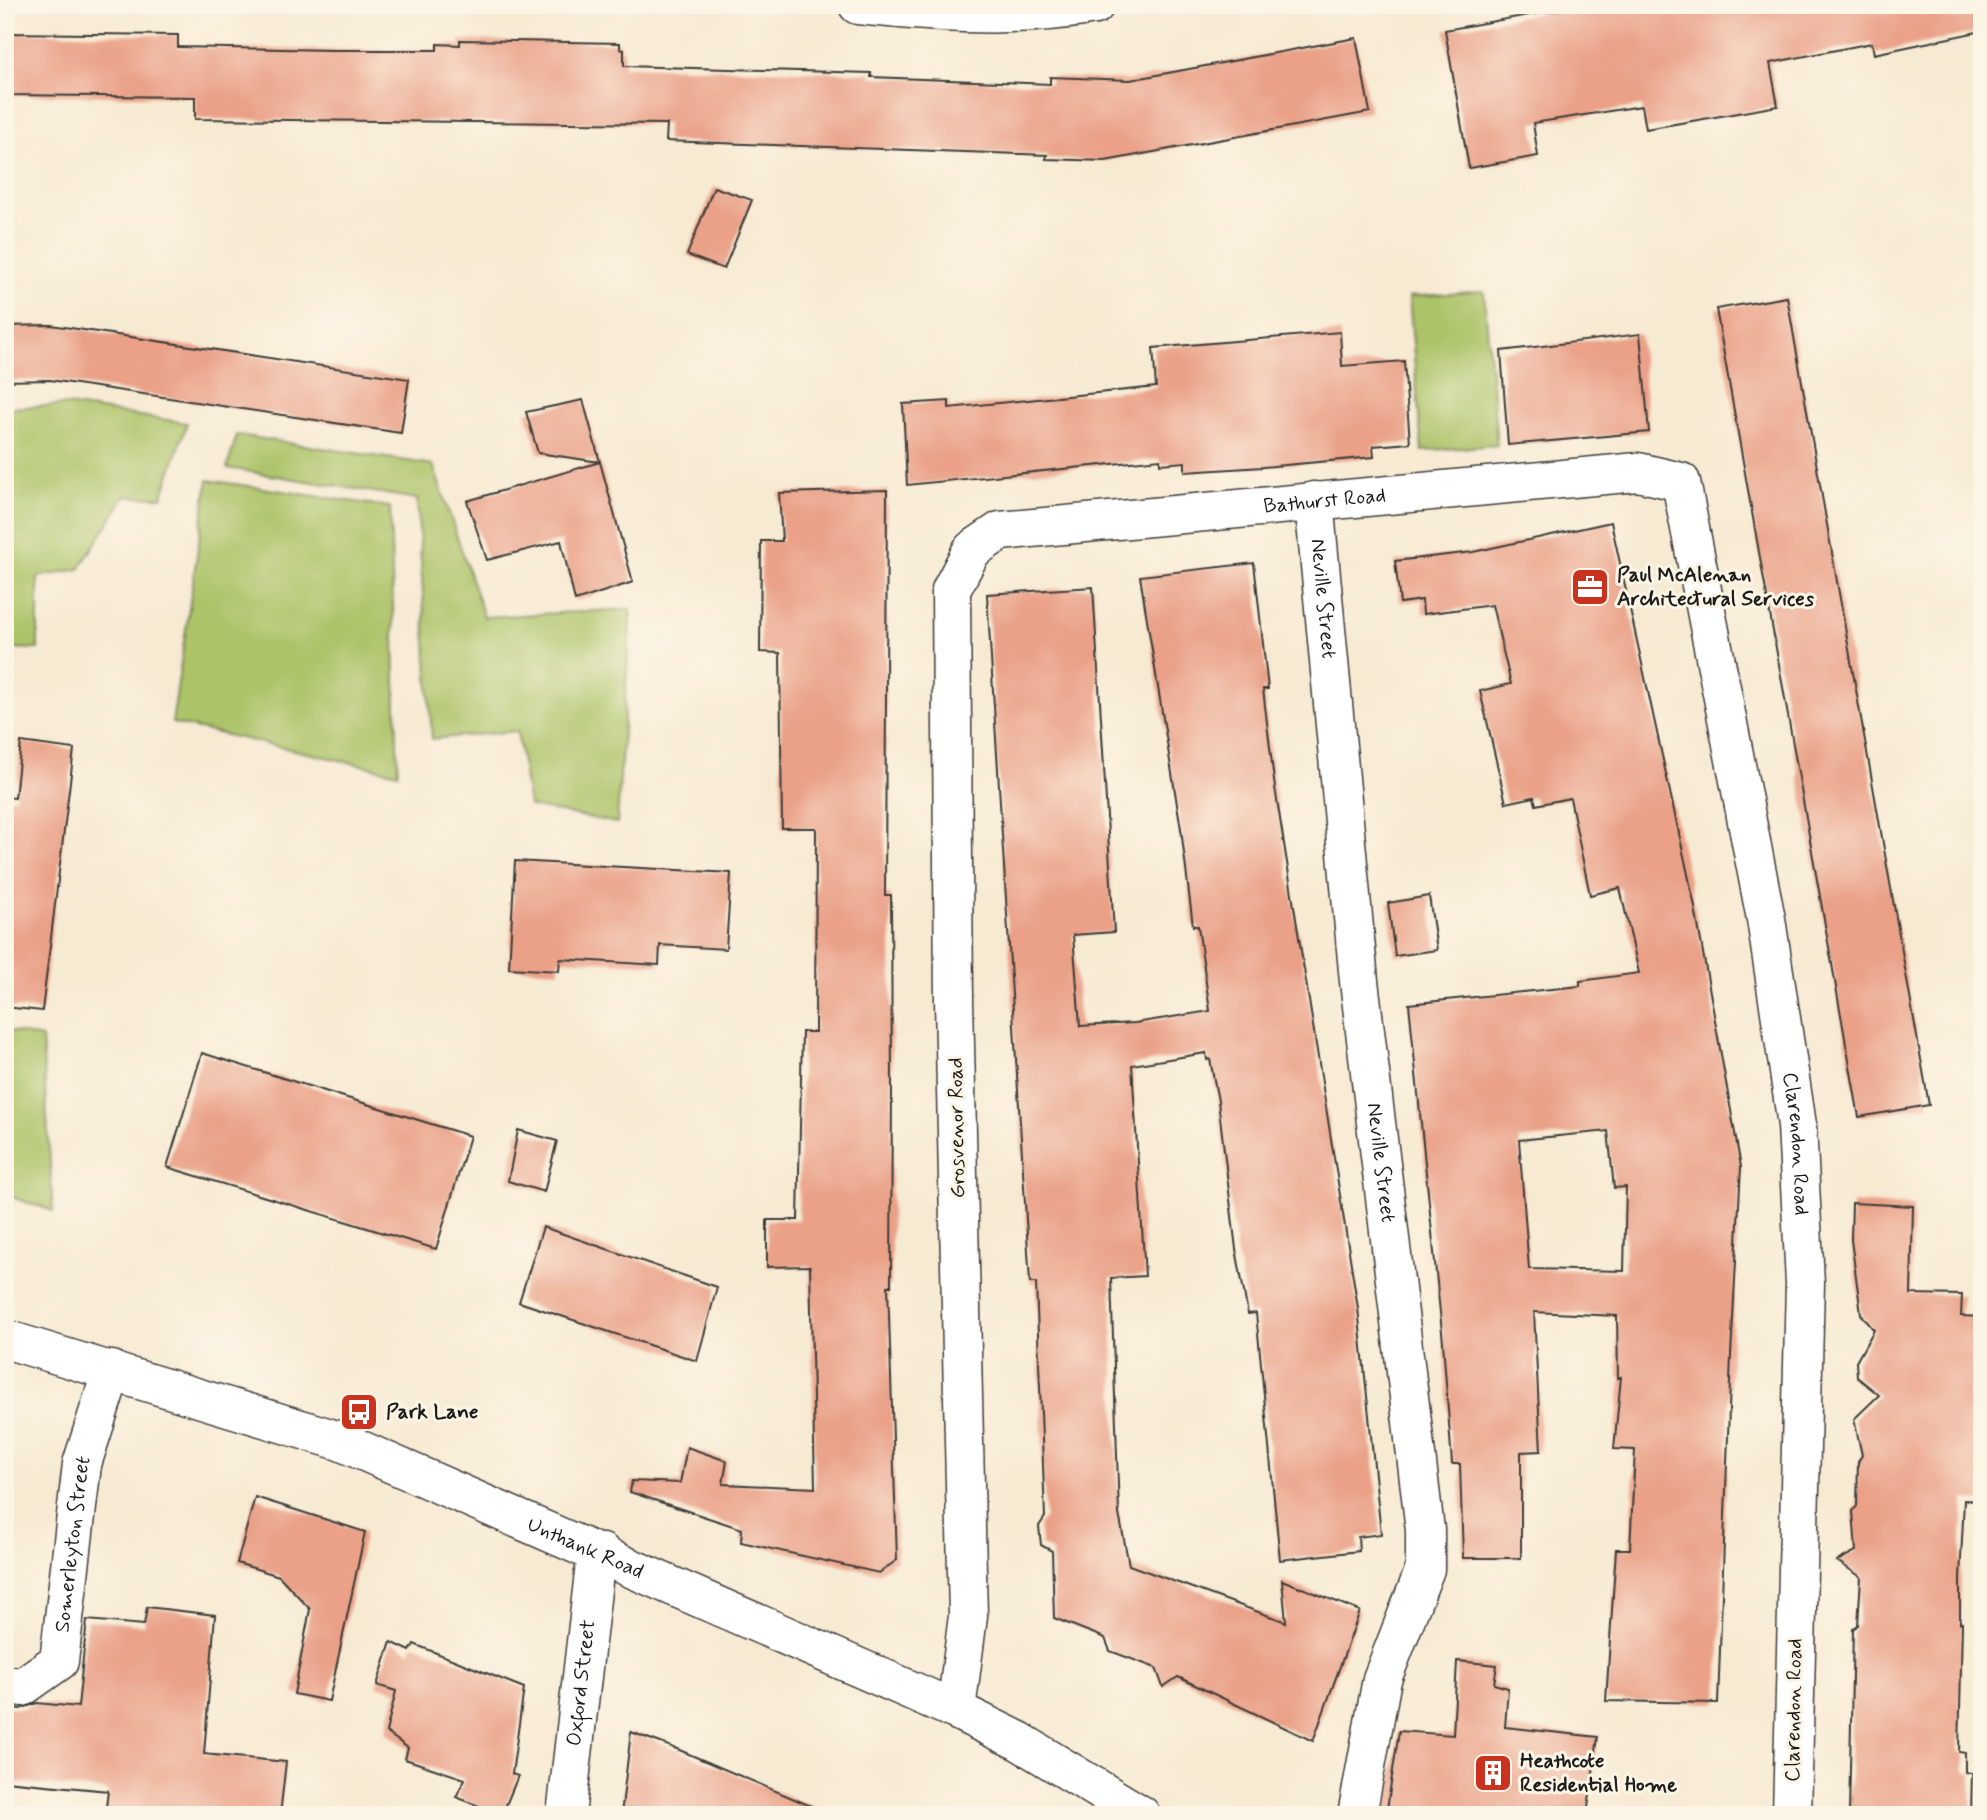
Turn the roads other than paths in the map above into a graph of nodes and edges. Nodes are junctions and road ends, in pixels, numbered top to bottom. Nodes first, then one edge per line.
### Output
1 (858, 5) edge
2 (1096, 5) edge
3 (1681, 482) joint
4 (1314, 501) junction
5 (972, 550) joint
6 (5, 1339) edge
7 (112, 1370) junction
8 (602, 1553) junction
9 (5, 1685) edge
10 (956, 1710) junction
11 (566, 1815) edge
12 (1141, 1815) edge
13 (1357, 1815) edge
14 (1792, 1815) edge

1 - 2 street
3 - 4 street, Bathurst Road
3 - 14 street, Clarendon Road
4 - 5 street, Bathurst Road
4 - 13 street, Neville Street
5 - 10 street, Grosvenor Road
6 - 7 street, Unthank Road
7 - 8 street, Unthank Road
7 - 9 street, Somerleyton Street
8 - 10 street, Unthank Road
8 - 11 street, Oxford Street
10 - 12 street, Unthank Road

